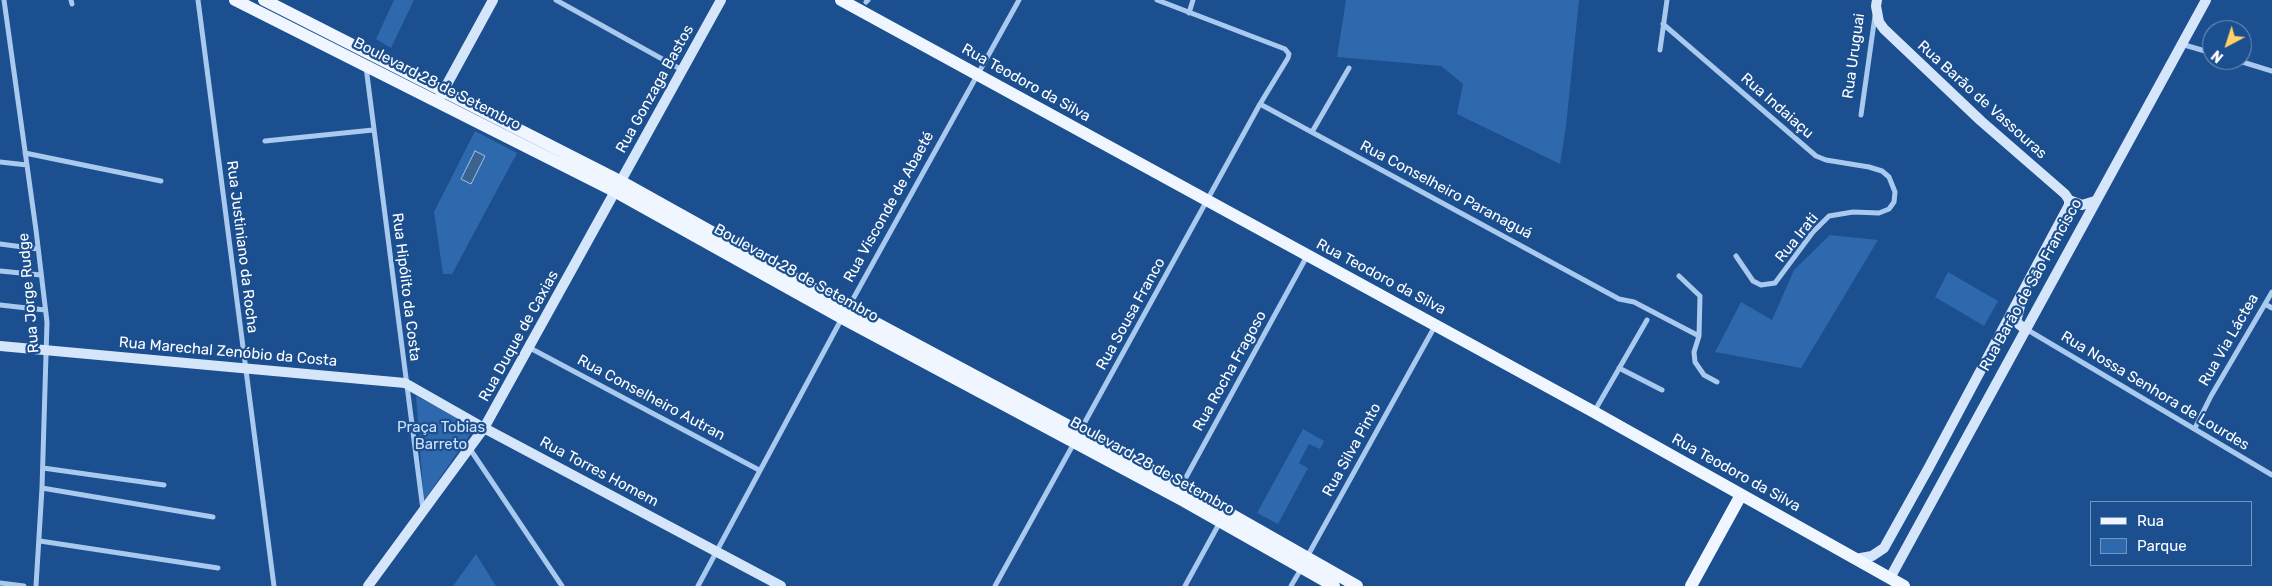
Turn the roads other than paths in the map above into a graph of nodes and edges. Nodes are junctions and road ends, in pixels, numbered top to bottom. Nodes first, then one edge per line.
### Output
1 (4, 0) edge
2 (198, 0) edge
3 (235, 0) edge
4 (264, 0) edge
5 (493, 0) edge
6 (556, 0) edge
7 (721, 0) edge
8 (841, 0) edge
9 (1019, 0) edge
10 (1157, 0) edge
11 (1193, 0) edge
12 (1667, 0) edge
13 (2206, 0) edge
14 (1877, 3) edge
15 (1189, 13) junction
16 (1663, 24) junction
17 (2181, 43) junction
18 (1660, 50) dead end
19 (2202, 50) edge
20 (2252, 65) edge
21 (366, 66) junction
22 (1348, 68) dead end
23 (682, 70) junction
24 (2272, 71) edge
25 (976, 75) junction
26 (444, 90) junction
27 (437, 102) junction
28 (1260, 104) junction
29 (1861, 115) dead end
30 (374, 130) junction
31 (1312, 132) junction
32 (265, 141) dead end
33 (25, 153) junction
34 (0, 162) edge
35 (26, 165) junction
36 (1889, 177) joint
37 (161, 181) dead end
38 (619, 187) junction
39 (2069, 200) junction
40 (2095, 200) junction
41 (1207, 202) junction
42 (2066, 213) junction
43 (2084, 221) junction
44 (0, 244) edge
45 (38, 249) junction
46 (1307, 256) junction
47 (1736, 256) dead end
48 (0, 271) edge
49 (41, 275) junction
50 (1679, 276) dead end
51 (2272, 292) edge
52 (2020, 298) junction
53 (2265, 304) junction
54 (0, 305) edge
55 (2272, 308) edge
56 (46, 310) junction
57 (845, 313) junction
58 (1647, 320) dead end
59 (1436, 326) junction
60 (2025, 329) junction
61 (1699, 336) junction
62 (0, 346) edge
63 (530, 348) junction
64 (47, 350) junction
65 (1619, 368) junction
66 (246, 370) junction
67 (1718, 382) dead end
68 (405, 383) junction
69 (1662, 390) dead end
70 (1594, 412) junction
71 (484, 428) junction
72 (2195, 428) junction
73 (1077, 437) junction
74 (470, 449) junction
75 (43, 468) junction
76 (759, 470) junction
77 (2272, 475) edge
78 (164, 485) dead end
79 (42, 488) junction
80 (1183, 488) junction
81 (1741, 495) junction
82 (1184, 501) junction
83 (423, 511) junction
84 (213, 517) dead end
85 (1220, 521) junction
86 (40, 541) junction
87 (716, 552) junction
88 (1856, 559) junction
89 (1304, 564) junction
90 (218, 568) dead end
91 (1888, 582) edge
92 (0, 583) edge
93 (24, 586) edge
94 (36, 586) edge
95 (274, 586) edge
96 (368, 586) edge
97 (562, 586) edge
98 (698, 586) edge
99 (780, 586) edge
100 (995, 586) edge
101 (1185, 586) edge
102 (1291, 586) edge
103 (1334, 586) edge
104 (1357, 586) edge
105 (1691, 586) edge
106 (1904, 586) edge

1 - 33 street, Rua Jorge Rudge
2 - 66 street, Rua Justiniano da Rocha
3 - 21 main road, Boulevard 28 de Setembro
4 - 26 main road, Boulevard 28 de Setembro
5 - 26 street
6 - 23 street
7 - 23 street, Rua Gonzaga Bastos
8 - 25 main road, Rua Teodoro da Silva
9 - 25 street, Rua Visconde de Abaeté
10 - 15 street
11 - 15 street
12 - 16 street
13 - 17 street, Rua Barão de São Francisco
14 - 29 street, Rua Uruguai
14 - 39 street, Rua Barão de Vassouras
15 - 28 street, Rua Sousa Franco
16 - 18 street
16 - 36 street, Rua Indaiaçu
17 - 19 street
17 - 40 street, Rua Barão de São Francisco
20 - 24 street
21 - 27 main road, Boulevard 28 de Setembro
21 - 30 street, Rua Hipólito da Costa
22 - 31 street
23 - 38 street, Rua Gonzaga Bastos
25 - 41 main road, Rua Teodoro da Silva
25 - 57 street, Rua Visconde de Abaeté
26 - 27 street
26 - 38 main road, Boulevard 28 de Setembro
27 - 38 main road, Boulevard 28 de Setembro
28 - 31 street, Rua Conselheiro Paranaguá
28 - 41 street, Rua Sousa Franco
30 - 32 street
30 - 68 street, Rua Hipólito da Costa
31 - 61 street, Rua Conselheiro Paranaguá
33 - 35 street, Rua Jorge Rudge
33 - 37 street
34 - 35 street
35 - 45 street, Rua Jorge Rudge
36 - 47 street, Rua Irati
38 - 57 main road, Boulevard 28 de Setembro
38 - 63 street, Rua Duque de Caxias
39 - 40 street
39 - 42 street
40 - 43 street, Rua Barão de São Francisco
41 - 46 main road, Rua Teodoro da Silva
41 - 73 street, Rua Sousa Franco
42 - 43 street
42 - 52 street, Rua Barão de São Francisco
43 - 60 street, Rua Barão de São Francisco
44 - 45 street
45 - 49 street, Rua Jorge Rudge
46 - 59 main road, Rua Teodoro da Silva
46 - 80 street, Rua Rocha Fragoso
48 - 49 street
49 - 56 street, Rua Jorge Rudge
50 - 61 street
51 - 53 street, Rua Via Láctea
52 - 60 street
52 - 88 street, Rua Barão de São Francisco
53 - 55 street
53 - 72 street, Rua Via Láctea
54 - 56 street
56 - 64 street, Rua Jorge Rudge
57 - 73 main road, Boulevard 28 de Setembro
57 - 76 street, Rua Visconde de Abaeté
58 - 65 street
59 - 70 main road, Rua Teodoro da Silva
59 - 89 street, Rua Silva Pinto
60 - 72 street, Rua Nossa Senhora de Lourdes
60 - 91 street, Rua Barão de São Francisco
61 - 67 street
62 - 64 street, Rua Marechal Zenóbio da Costa
63 - 71 street, Rua Duque de Caxias
63 - 76 street, Rua Conselheiro Autran
64 - 66 street, Rua Marechal Zenóbio da Costa
64 - 75 street, Rua Jorge Rudge
65 - 69 street
65 - 70 street
66 - 68 street, Rua Marechal Zenóbio da Costa
66 - 95 street, Rua Justiniano da Rocha
68 - 71 street, Rua Torres Homem
68 - 83 street, Rua Hipólito da Costa
70 - 81 main road, Rua Teodoro da Silva
71 - 74 street, Rua Duque de Caxias
71 - 87 street, Rua Torres Homem
72 - 77 street, Rua Nossa Senhora de Lourdes
73 - 80 main road, Boulevard 28 de Setembro
73 - 82 main road, Boulevard 28 de Setembro
73 - 100 street, Rua Sousa Franco
74 - 83 street, Rua Duque de Caxias
74 - 97 street
75 - 78 street
75 - 79 street, Rua Jorge Rudge
76 - 87 street, Rua Visconde de Abaeté
79 - 84 street
79 - 86 street, Rua Jorge Rudge
80 - 82 street, Rua Rocha Fragoso
80 - 89 main road, Boulevard 28 de Setembro
81 - 88 main road, Rua Teodoro da Silva
81 - 105 main road
82 - 85 main road, Boulevard 28 de Setembro
83 - 96 street, Rua Duque de Caxias
85 - 89 main road, Boulevard 28 de Setembro
85 - 101 street
86 - 90 street
86 - 94 street, Rua Jorge Rudge
87 - 98 street, Rua Visconde de Abaeté
87 - 99 street, Rua Torres Homem
88 - 91 main road, Rua Teodoro da Silva
89 - 102 street, Rua Silva Pinto
89 - 103 main road, Boulevard 28 de Setembro
89 - 104 main road, Boulevard 28 de Setembro
91 - 106 main road, Rua Teodoro da Silva
92 - 93 street

